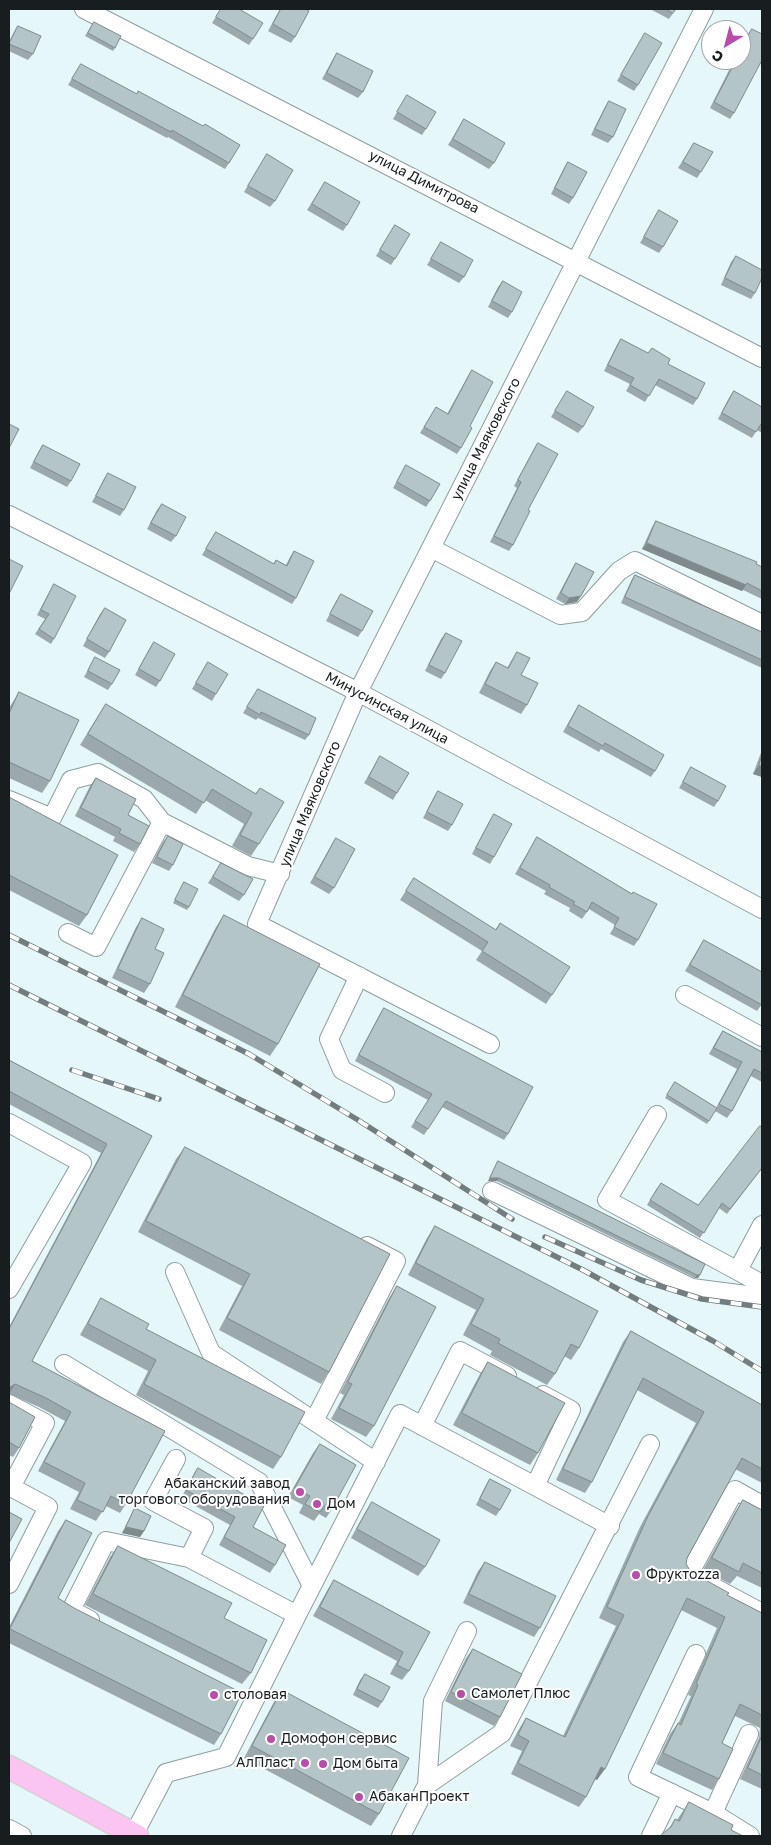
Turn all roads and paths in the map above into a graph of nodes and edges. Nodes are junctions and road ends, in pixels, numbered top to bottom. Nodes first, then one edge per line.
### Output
1 (84, 9) edge
2 (704, 9) edge
3 (577, 261) junction
4 (762, 358) edge
5 (9, 514) edge
6 (431, 548) junction
7 (762, 624) edge
8 (358, 692) junction
9 (9, 800) edge
10 (162, 822) junction
11 (280, 874) junction
12 (762, 909) edge
13 (68, 933) dead end
14 (358, 976) junction
15 (684, 995) dead end
16 (762, 1037) edge
17 (490, 1044) dead end
18 (385, 1093) dead end
19 (656, 1114) dead end
20 (9, 1124) edge
21 (492, 1192) dead end
22 (762, 1225) edge
23 (352, 1238) edge
24 (738, 1270) junction
25 (175, 1272) dead end
26 (762, 1284) edge
27 (9, 1289) edge
28 (762, 1296) edge
29 (64, 1364) dead end
30 (9, 1404) edge
31 (314, 1420) junction
32 (422, 1426) junction
33 (650, 1444) dead end
34 (176, 1459) dead end
35 (376, 1462) junction
36 (10, 1486) edge
37 (535, 1486) junction
38 (762, 1505) edge
39 (610, 1526) junction
40 (189, 1558) junction
41 (9, 1584) edge
42 (312, 1586) junction
43 (762, 1613) edge
44 (297, 1615) junction
45 (106, 1628) edge
46 (468, 1631) dead end
47 (696, 1654) dead end
48 (236, 1693) edge
49 (254, 1702) junction
50 (749, 1734) dead end
51 (9, 1767) edge
52 (427, 1785) junction
53 (672, 1793) junction
54 (713, 1813) junction
55 (9, 1829) edge
56 (135, 1835) edge
57 (22, 1836) edge
58 (400, 1836) edge
59 (651, 1836) edge
60 (750, 1836) edge

1 - 3 street, улица Димитрова
2 - 3 street, улица Маяковского
3 - 4 street, улица Димитрова
3 - 6 street, улица Маяковского
5 - 8 street, Минусинская улица
6 - 7 street
6 - 8 street, улица Маяковского
8 - 11 street, улица Маяковского
8 - 12 street, Минусинская улица
9 - 10 street
10 - 11 street
10 - 13 street
11 - 14 street, улица Маяковского
14 - 17 street
14 - 18 street
15 - 16 street
19 - 24 street
20 - 27 street
21 - 28 street
22 - 24 street
23 - 31 street
24 - 26 street
25 - 31 street
29 - 42 street
30 - 36 street
31 - 35 street
32 - 35 street
32 - 37 street
32 - 37 street
33 - 39 street
34 - 40 street
35 - 42 street
36 - 41 street
37 - 39 street
38 - 43 street
39 - 52 street
40 - 44 street
40 - 45 street
42 - 44 street
44 - 49 street
46 - 52 street
47 - 53 street
48 - 49 street
49 - 56 street
50 - 54 street
51 - 56 main road
52 - 58 street
53 - 54 street
53 - 59 street
54 - 60 street
55 - 57 street

